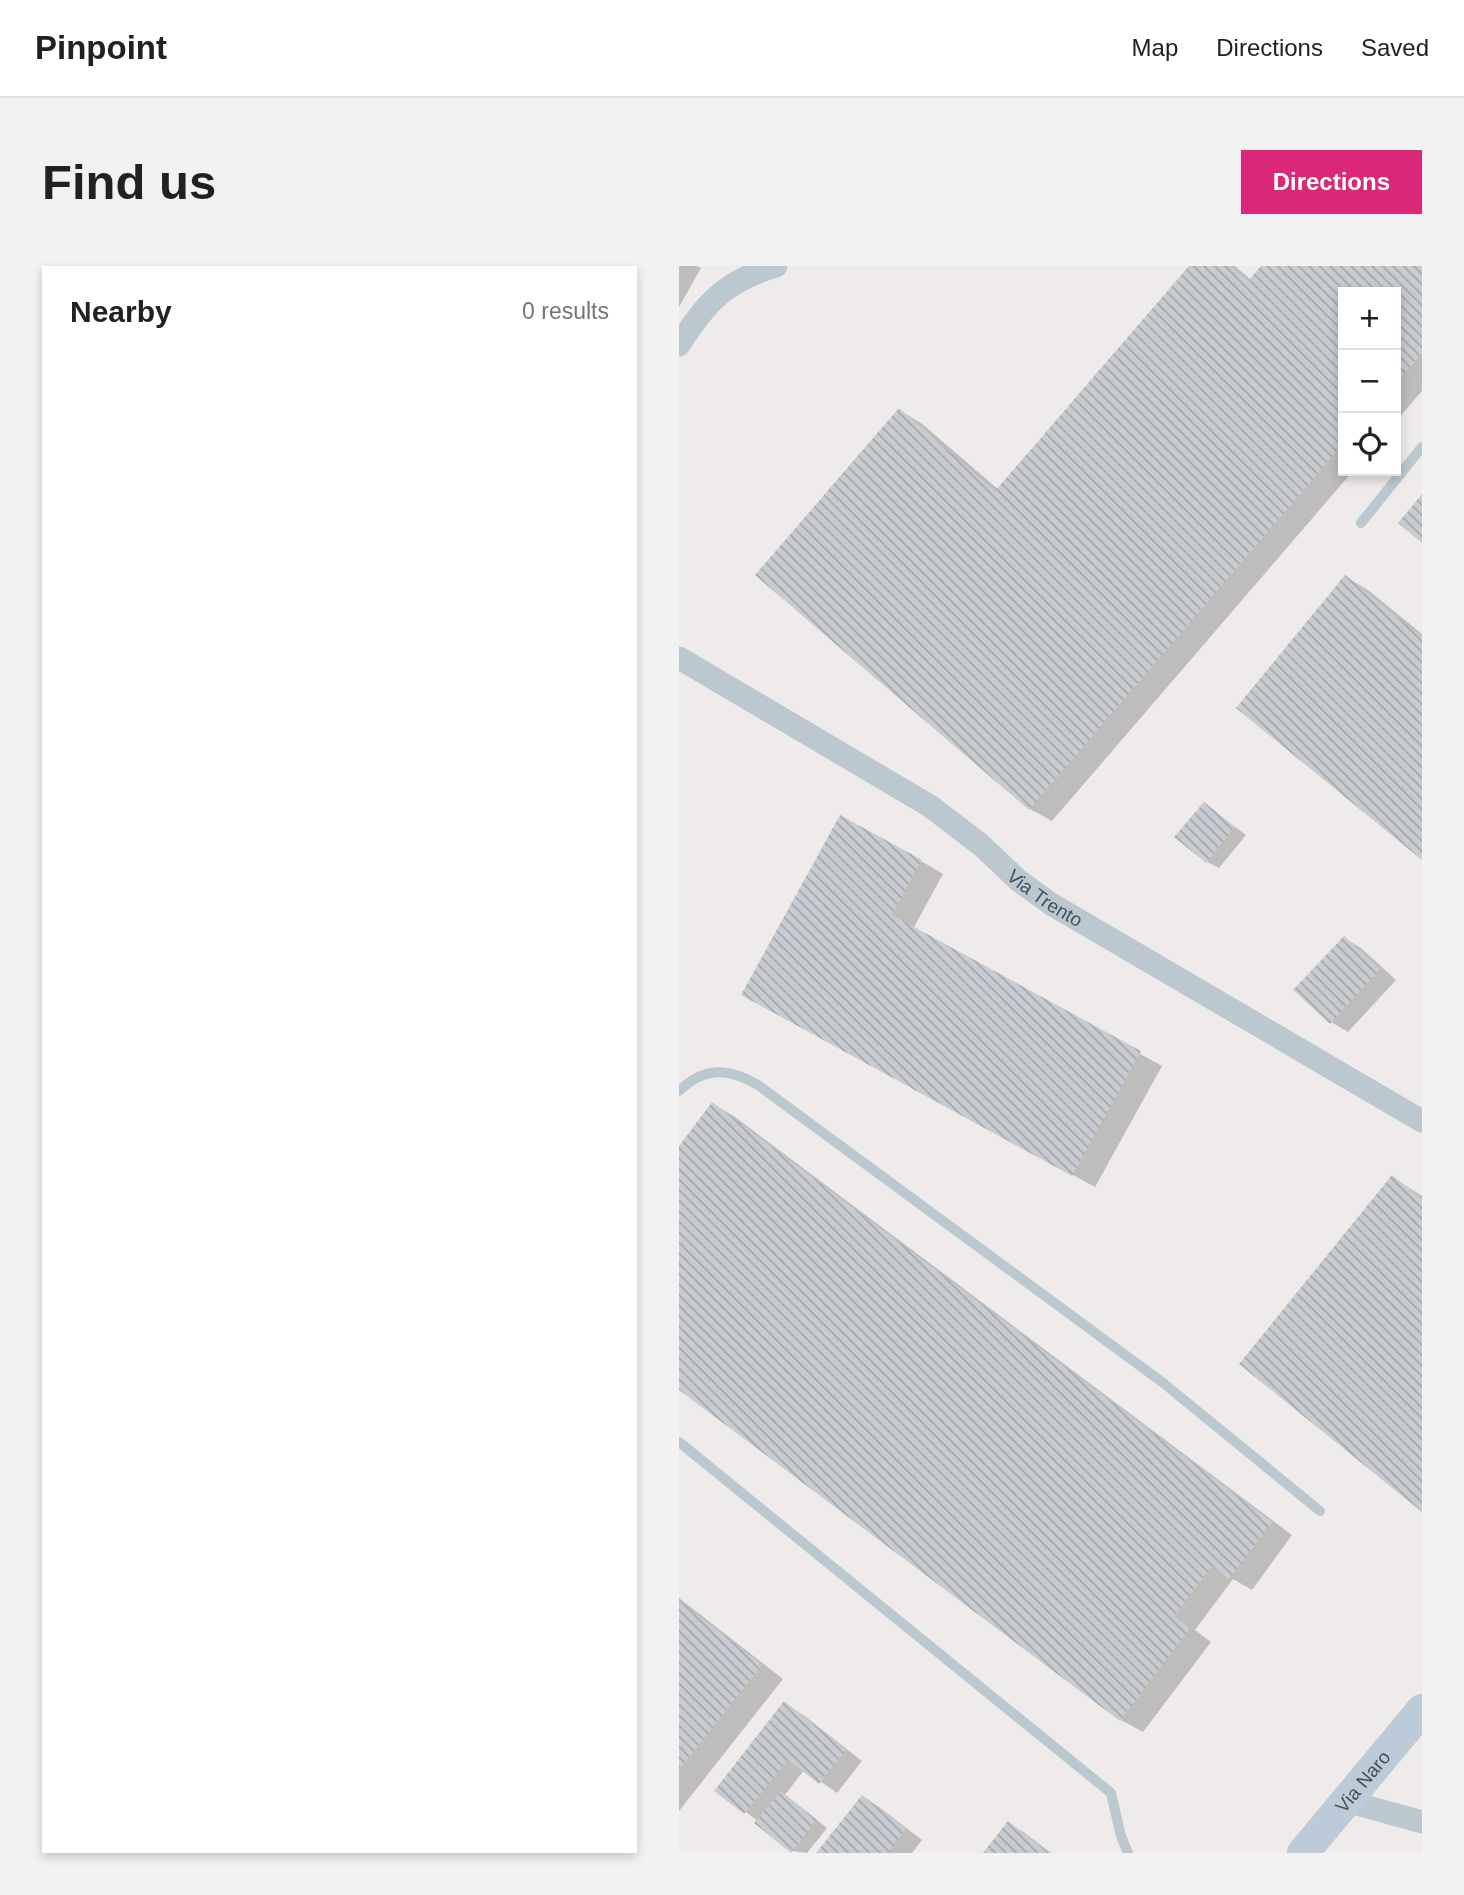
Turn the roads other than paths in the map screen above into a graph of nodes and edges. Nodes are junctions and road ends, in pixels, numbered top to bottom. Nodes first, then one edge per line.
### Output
1 (776, 266) edge
2 (679, 345) edge
3 (1422, 447) edge
4 (1361, 523) dead end
5 (679, 658) edge
6 (679, 1091) edge
7 (1422, 1121) edge
8 (679, 1442) edge
9 (1320, 1511) dead end
10 (1422, 1710) edge
11 (1346, 1801) junction
12 (1422, 1822) edge
13 (1128, 1853) edge
14 (1303, 1853) edge

1 - 2 street
3 - 4 lane
5 - 7 street, Via Trento
6 - 9 lane
8 - 13 lane
10 - 11 street, Via Naro
11 - 12 street
11 - 14 street, Via Naro

